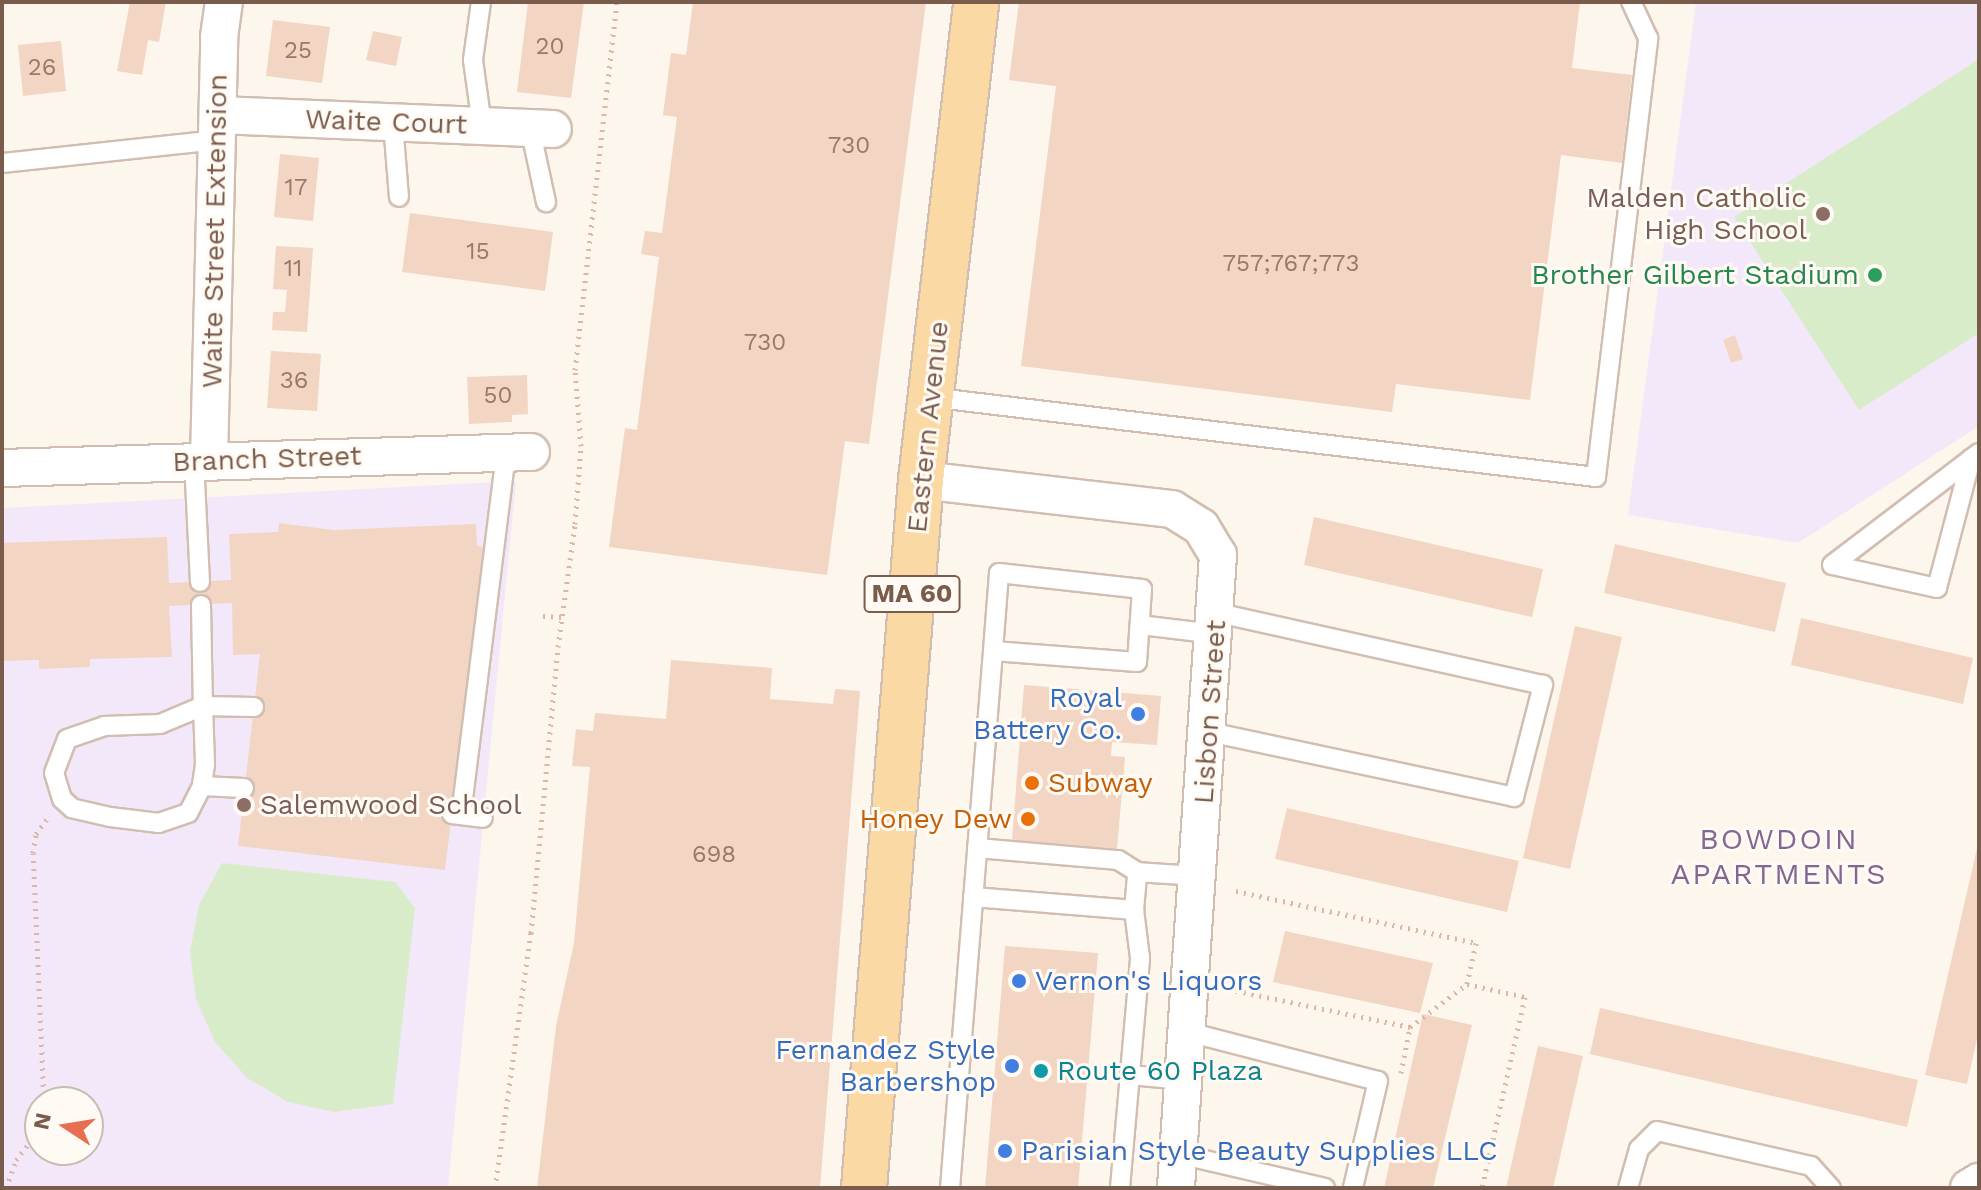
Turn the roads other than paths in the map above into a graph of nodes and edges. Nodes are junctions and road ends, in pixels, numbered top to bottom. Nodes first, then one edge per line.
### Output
1 (224, 2) edge
2 (481, 2) edge
3 (976, 2) edge
4 (1631, 2) edge
5 (393, 123) junction
6 (482, 126) junction
7 (219, 127) junction
8 (542, 128) joint
9 (2, 163) edge
10 (399, 197) dead end
11 (546, 202) dead end
12 (929, 397) junction
13 (518, 452) joint
14 (1975, 456) edge
15 (201, 460) junction
16 (2, 468) edge
17 (921, 480) junction
18 (200, 582) dead end
19 (201, 605) dead end
20 (1216, 623) junction
21 (1140, 625) junction
22 (993, 651) junction
23 (203, 706) junction
24 (254, 707) dead end
25 (1209, 732) junction
26 (202, 786) junction
27 (244, 788) dead end
28 (483, 818) dead end
29 (977, 848) junction
30 (1137, 872) junction
31 (1198, 876) junction
32 (973, 897) junction
33 (1134, 910) junction
34 (1188, 1032) junction
35 (1130, 1075) junction
36 (1184, 1080) junction
37 (1178, 1171) edge
38 (1979, 1182) edge
39 (864, 1188) edge
40 (950, 1188) edge
41 (1120, 1188) edge
42 (1325, 1188) edge
43 (1353, 1188) edge
44 (1628, 1188) edge
45 (1831, 1188) edge
46 (1969, 1188) edge

1 - 7 street, Waite Street Extension
2 - 6 lane
3 - 12 main road, Eastern Avenue / MA 60
4 - 12 lane
5 - 6 street, Waite Court
5 - 7 street, Waite Court
5 - 10 lane
6 - 8 street, Waite Court
7 - 9 lane
7 - 15 street, Waite Street Extension
8 - 11 lane
12 - 17 main road, Eastern Avenue / MA 60
13 - 15 street, Branch Street
13 - 28 lane
14 - 14 lane
15 - 16 street, Branch Street
15 - 18 lane
17 - 20 street, Lisbon Street
17 - 39 main road, Eastern Avenue / MA 60
19 - 23 lane
20 - 21 lane
20 - 25 street, Lisbon Street
20 - 25 lane
21 - 22 lane
21 - 22 lane
22 - 29 lane
23 - 24 lane
23 - 26 lane
23 - 26 lane
25 - 31 street, Lisbon Street
26 - 27 lane
29 - 30 lane
29 - 32 lane
30 - 31 lane
30 - 33 lane
31 - 34 street, Lisbon Street
32 - 33 lane
32 - 40 lane
33 - 35 lane
34 - 36 street, Lisbon Street
34 - 43 lane
35 - 36 lane
35 - 41 lane
36 - 37 street, Lisbon Street
37 - 42 lane
38 - 46 street
44 - 45 lane

